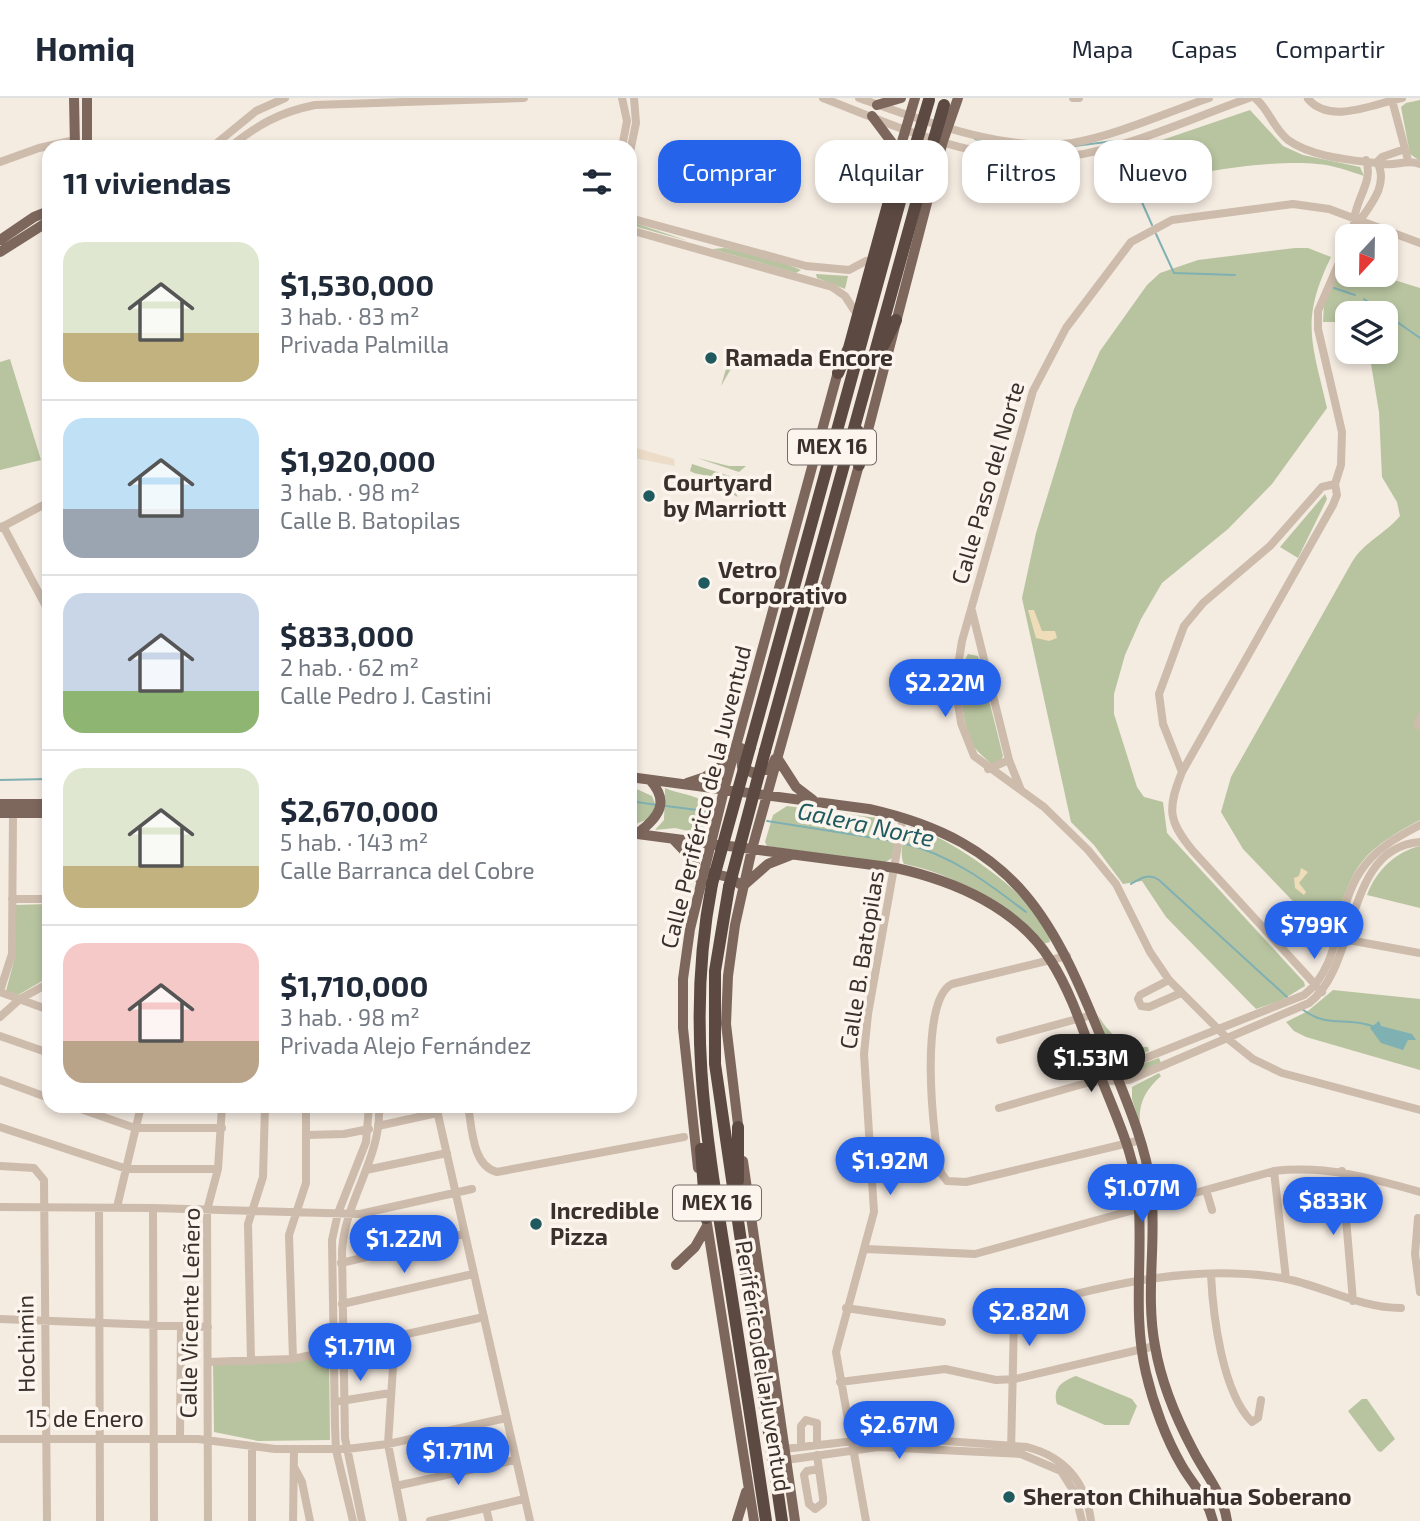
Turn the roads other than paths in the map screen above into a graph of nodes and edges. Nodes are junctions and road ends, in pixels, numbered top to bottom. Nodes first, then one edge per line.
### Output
1 (75, 98) edge
2 (88, 98) edge
3 (285, 98) edge
4 (524, 98) edge
5 (622, 98) edge
6 (635, 98) edge
7 (823, 98) edge
8 (859, 98) edge
9 (901, 98) edge
10 (915, 98) edge
11 (958, 98) edge
12 (1073, 98) edge
13 (1079, 98) edge
14 (1209, 98) edge
15 (1249, 98) edge
16 (1402, 98) edge
17 (930, 99) edge
18 (1308, 99) edge
19 (1260, 100) edge
20 (1392, 100) junction
21 (945, 102) edge
22 (877, 104) junction
23 (909, 114) junction
24 (872, 116) junction
25 (948, 126) junction
26 (906, 128) junction
27 (75, 140) edge
28 (87, 140) edge
29 (221, 140) edge
30 (239, 140) edge
31 (623, 140) edge
32 (632, 140) edge
33 (890, 140) edge
34 (902, 140) edge
35 (917, 140) edge
36 (940, 140) edge
37 (943, 140) edge
38 (948, 142) edge
39 (42, 148) edge
40 (1405, 149) junction
41 (1366, 160) junction
42 (1408, 160) junction
43 (0, 162) edge
44 (1377, 162) junction
45 (1420, 164) edge
46 (884, 203) edge
47 (889, 203) edge
48 (894, 203) edge
49 (899, 203) edge
50 (927, 203) edge
51 (42, 214) edge
52 (637, 220) edge
53 (1351, 224) edge
54 (1356, 224) edge
55 (1357, 224) edge
56 (42, 225) edge
57 (637, 232) edge
58 (1398, 237) edge
59 (0, 240) edge
60 (1420, 243) edge
61 (0, 252) edge
62 (866, 261) junction
63 (1335, 272) edge
64 (854, 310) junction
65 (896, 320) junction
66 (838, 373) junction
67 (867, 379) junction
68 (857, 420) junction
69 (832, 445) junction
70 (859, 465) junction
71 (1335, 484) junction
72 (42, 506) edge
73 (2, 527) edge
74 (42, 599) edge
75 (972, 611) junction
76 (962, 641) junction
77 (981, 642) junction
78 (748, 704) junction
79 (1420, 717) edge
80 (789, 721) junction
81 (1420, 726) edge
82 (732, 759) junction
83 (778, 759) junction
84 (1009, 760) junction
85 (988, 769) junction
86 (1182, 772) junction
87 (637, 778) edge
88 (650, 780) junction
89 (682, 784) junction
90 (724, 790) junction
91 (1023, 792) junction
92 (768, 796) junction
93 (816, 802) junction
94 (0, 804) edge
95 (42, 804) edge
96 (0, 813) edge
97 (13, 813) junction
98 (42, 813) edge
99 (903, 817) junction
100 (1420, 825) edge
101 (637, 831) edge
102 (637, 833) edge
103 (670, 838) junction
104 (1420, 842) edge
105 (710, 843) junction
106 (752, 849) junction
107 (795, 854) junction
108 (897, 867) junction
109 (705, 882) junction
110 (743, 886) junction
111 (12, 899) junction
112 (42, 899) edge
113 (1336, 938) junction
114 (1346, 940) junction
115 (1420, 953) edge
116 (1068, 956) junction
117 (1052, 961) junction
118 (1169, 980) junction
119 (42, 987) edge
120 (1318, 989) junction
121 (0, 991) edge
122 (1181, 993) junction
123 (20, 999) junction
124 (42, 1007) edge
125 (1092, 1014) junction
126 (0, 1017) edge
127 (1077, 1020) junction
128 (1220, 1030) junction
129 (0, 1036) edge
130 (1228, 1039) junction
131 (1000, 1040) dead end
132 (42, 1051) edge
133 (1114, 1069) junction
134 (1101, 1078) junction
135 (0, 1080) edge
136 (1118, 1081) junction
137 (42, 1095) edge
138 (999, 1108) dead end
139 (703, 1110) junction
140 (1420, 1110) edge
141 (92, 1113) edge
142 (139, 1113) edge
143 (222, 1113) edge
144 (265, 1113) edge
145 (306, 1113) edge
146 (371, 1113) edge
147 (377, 1113) edge
148 (423, 1113) edge
149 (438, 1113) edge
150 (470, 1113) edge
151 (0, 1127) edge
152 (374, 1127) junction
153 (738, 1127) junction
154 (135, 1128) junction
155 (222, 1128) junction
156 (306, 1135) junction
157 (680, 1138) dead end
158 (1140, 1140) junction
159 (1128, 1143) junction
160 (446, 1153) junction
161 (0, 1166) edge
162 (127, 1169) junction
163 (218, 1169) junction
164 (366, 1170) junction
165 (1274, 1171) junction
166 (1342, 1171) junction
167 (472, 1189) dead end
168 (1206, 1190) junction
169 (1420, 1192) edge
170 (455, 1194) junction
171 (1152, 1206) junction
172 (0, 1207) edge
173 (117, 1207) junction
174 (42, 1208) junction
175 (99, 1208) junction
176 (153, 1208) junction
177 (207, 1210) junction
178 (1139, 1210) junction
179 (1212, 1210) dead end
180 (251, 1211) junction
181 (296, 1212) junction
182 (338, 1213) junction
183 (349, 1214) junction
184 (1418, 1218) edge
185 (707, 1222) junction
186 (738, 1227) junction
187 (464, 1234) junction
188 (866, 1249) junction
189 (341, 1263) junction
190 (676, 1265) dead end
191 (474, 1274) junction
192 (1211, 1275) junction
193 (1149, 1279) junction
194 (1286, 1279) junction
195 (1137, 1280) junction
196 (1420, 1292) edge
197 (1353, 1301) junction
198 (342, 1304) junction
199 (846, 1308) junction
200 (1401, 1308) dead end
201 (484, 1317) junction
202 (0, 1320) edge
203 (45, 1321) junction
204 (942, 1321) dead end
205 (99, 1323) junction
206 (153, 1325) junction
207 (181, 1326) junction
208 (208, 1327) junction
209 (395, 1336) junction
210 (1155, 1346) junction
211 (343, 1347) junction
212 (1141, 1347) junction
213 (333, 1349) junction
214 (293, 1359) junction
215 (251, 1361) junction
216 (208, 1362) junction
217 (1015, 1379) junction
218 (840, 1382) junction
219 (390, 1392) junction
220 (344, 1400) junction
221 (1261, 1400) dead end
222 (334, 1402) junction
223 (506, 1418) junction
224 (180, 1438) junction
225 (0, 1439) edge
226 (46, 1439) junction
227 (99, 1439) junction
228 (152, 1439) junction
229 (208, 1439) junction
230 (853, 1439) junction
231 (909, 1442) junction
232 (817, 1443) junction
233 (388, 1444) junction
234 (801, 1446) junction
235 (252, 1447) junction
236 (1012, 1448) junction
237 (347, 1449) junction
238 (784, 1449) junction
239 (294, 1450) junction
240 (336, 1450) junction
241 (855, 1450) junction
242 (817, 1455) junction
243 (515, 1460) junction
244 (786, 1460) junction
245 (1055, 1463) junction
246 (294, 1467) junction
247 (819, 1469) junction
248 (747, 1481) junction
249 (396, 1486) junction
250 (524, 1499) junction
251 (486, 1508) junction
252 (445, 1519) edge
253 (47, 1521) edge
254 (100, 1521) edge
255 (154, 1521) edge
256 (208, 1521) edge
257 (252, 1521) edge
258 (293, 1521) edge
259 (310, 1521) edge
260 (353, 1521) edge
261 (362, 1521) edge
262 (403, 1521) edge
263 (430, 1521) edge
264 (489, 1521) edge
265 (530, 1521) edge
266 (737, 1521) edge
267 (754, 1521) edge
268 (766, 1521) edge
269 (782, 1521) edge
270 (794, 1521) edge
271 (866, 1521) edge
272 (1082, 1521) edge
273 (1091, 1521) edge
274 (1213, 1521) edge
275 (1227, 1521) edge

1 - 27 main road
2 - 28 main road
3 - 29 street
4 - 30 street
5 - 31 street
6 - 32 street
7 - 24 street
8 - 22 street
9 - 22 main road
10 - 23 main road, Calle Periférico de la Juventud
11 - 25 main road
12 - 13 street
14 - 25 street
15 - 38 street
16 - 20 street
17 - 35 highway, MEX 16, bridge
18 - 20 street
19 - 41 street
20 - 40 street
21 - 67 highway, MEX 16, bridge
22 - 23 street
23 - 25 street
23 - 26 main road, Calle Periférico de la Juventud
24 - 26 street
24 - 33 main road
25 - 37 main road
26 - 34 main road, Calle Periférico de la Juventud
26 - 36 street
39 - 43 street
40 - 42 street
40 - 44 street
41 - 44 street
41 - 54 street
42 - 44 street
42 - 45 street
44 - 55 street
46 - 62 main road, Calle Periférico de la Juventud
47 - 66 highway, bridge
48 - 69 highway
49 - 69 highway, MEX 16
50 - 65 main road
51 - 59 main road
52 - 62 street
53 - 75 street, Calle Paso del Norte
56 - 61 main road
57 - 64 street
58 - 60 street, Calle Paso del Norte
62 - 64 main road, Calle Periférico de la Juventud
63 - 71 street
64 - 66 main road, Calle Periférico de la Juventud
65 - 67 highway
65 - 70 main road
66 - 78 main road, Calle Periférico de la Juventud
67 - 68 highway, MEX 16
68 - 70 highway
68 - 186 highway, Periférico de la Juventud / MEX 16, bridge
69 - 109 highway, MEX 16, bridge
70 - 80 main road
71 - 86 street
71 - 86 street
72 - 73 street
73 - 74 street
75 - 76 street
75 - 77 street, Calle Paso del Norte
76 - 77 street
76 - 85 street
77 - 84 street, Calle Paso del Norte
78 - 80 main road
78 - 82 main road, Calle Periférico de la Juventud
79 - 81 street
80 - 83 main road
82 - 89 main road
82 - 90 main road, Calle Periférico de la Juventud
83 - 92 main road
83 - 93 main road
84 - 85 street
84 - 91 street, Calle Paso del Norte
85 - 91 street
86 - 120 street
87 - 88 main road
88 - 89 main road
88 - 101 main road
89 - 90 main road
90 - 92 main road
90 - 105 main road, Calle Periférico de la Juventud
91 - 118 street, Calle Paso del Norte
92 - 93 main road
92 - 106 main road
93 - 99 main road
94 - 95 main road
96 - 97 main road
97 - 98 main road
97 - 111 street
99 - 108 street, Calle B. Batopilas
99 - 116 main road
100 - 113 street
102 - 103 main road
103 - 105 main road
103 - 109 main road
104 - 114 street
105 - 106 main road
105 - 109 main road, Calle Periférico de la Juventud
106 - 107 main road
106 - 110 main road
107 - 108 main road
107 - 110 main road
108 - 117 main road
108 - 188 street, Calle B. Batopilas
109 - 110 main road
109 - 139 highway, Periférico de la Juventud / MEX 16
109 - 185 main road, Calle Periférico de la Juventud
110 - 153 main road
111 - 112 street
111 - 121 street
113 - 114 street
113 - 120 street
114 - 115 street
114 - 120 street
116 - 117 street
116 - 125 main road
117 - 127 main road
117 - 159 street
118 - 122 street, Calle Paso del Norte
118 - 122 street
119 - 123 street
120 - 128 street
120 - 130 street
121 - 123 street
122 - 128 street, Calle Paso del Norte
123 - 124 street
123 - 126 street
125 - 127 street
125 - 133 main road
127 - 131 street
127 - 134 main road
128 - 130 street, Calle Paso del Norte
128 - 133 street
129 - 132 street
130 - 136 street
130 - 140 street, Calle Paso del Norte
133 - 134 street
133 - 136 main road
134 - 136 street
134 - 138 street
134 - 159 main road
135 - 137 street
136 - 158 main road
139 - 185 highway
139 - 268 highway, Periférico de la Juventud / MEX 16
141 - 154 street
142 - 154 street
143 - 155 street, Calle Vicente Leñero
144 - 180 street
145 - 156 street
146 - 152 street
147 - 152 street
148 - 152 street
149 - 160 street
150 - 157 street
151 - 162 street
152 - 156 street
152 - 164 street
152 - 182 street
153 - 186 highway
153 - 238 main road
154 - 155 street
154 - 162 street
155 - 163 street, Calle Vicente Leñero
156 - 181 street
158 - 159 street
158 - 171 main road
159 - 178 main road
160 - 164 street
160 - 170 street
161 - 174 street, Hochimin
162 - 163 street
162 - 173 street
163 - 177 street, Calle Vicente Leñero
164 - 183 street
165 - 166 street
165 - 168 street
165 - 194 street
166 - 169 street
166 - 197 street
167 - 170 street
168 - 171 street
168 - 179 street
170 - 183 street
170 - 187 street
171 - 178 street
171 - 193 main road
172 - 174 street
173 - 175 street
173 - 176 street
174 - 175 street
174 - 203 street, Hochimin
175 - 205 street
176 - 177 street
176 - 206 street
177 - 180 street
177 - 208 street, Calle Vicente Leñero
178 - 188 street
178 - 195 main road
180 - 181 street
180 - 215 street
181 - 182 street
181 - 214 street
182 - 183 street
182 - 213 street
183 - 189 street
184 - 196 street
185 - 190 main road
185 - 248 main road, Calle Periférico de la Juventud
186 - 269 highway, Periférico de la Juventud / MEX 16
187 - 189 street
187 - 191 street
188 - 199 street, Calle B. Batopilas
189 - 198 street
191 - 198 street
191 - 201 street
192 - 193 street
192 - 194 street
192 - 221 street
193 - 195 street
193 - 210 main road
194 - 197 street
195 - 212 main road
195 - 217 street
197 - 200 street
198 - 211 street
199 - 204 street
199 - 218 street, Calle B. Batopilas
201 - 209 street
201 - 223 street
202 - 203 street
203 - 205 street
203 - 226 street, Hochimin
205 - 206 street
205 - 227 street
206 - 207 street
206 - 228 street
207 - 208 street
207 - 224 street
208 - 216 street, Calle Vicente Leñero
209 - 211 street
209 - 219 street
210 - 212 street
210 - 275 main road
211 - 213 street
211 - 220 street
212 - 217 street
212 - 274 main road
213 - 214 street
213 - 222 street
214 - 215 street
215 - 216 street
216 - 229 street, Calle Vicente Leñero
217 - 218 street
217 - 236 street
218 - 230 street, Calle B. Batopilas
219 - 220 street
219 - 233 street
220 - 222 street
220 - 237 street
222 - 240 street
223 - 233 street, 15 de Enero
223 - 243 street
224 - 228 street, 15 de Enero
224 - 229 street, 15 de Enero
225 - 226 street, 15 de Enero
226 - 227 street, 15 de Enero
226 - 253 street, Hochimin
227 - 228 street, 15 de Enero
227 - 254 street
228 - 255 street
229 - 235 street, 15 de Enero
229 - 256 street, Calle Vicente Leñero
230 - 231 street
230 - 232 street
230 - 241 street, Calle B. Batopilas
231 - 236 street
231 - 241 street
232 - 234 street
232 - 234 street
233 - 237 street, 15 de Enero
233 - 249 street
234 - 238 street
235 - 239 street, 15 de Enero
235 - 257 street
236 - 245 street
237 - 240 street, 15 de Enero
237 - 261 street
238 - 244 main road
239 - 240 street, 15 de Enero
239 - 246 street
240 - 260 street
241 - 242 street
241 - 271 street, Calle B. Batopilas
242 - 244 street
242 - 247 street
243 - 249 street
243 - 250 street
244 - 270 main road
245 - 272 street
245 - 273 street
246 - 258 street
246 - 259 street
247 - 247 street
248 - 266 main road
248 - 267 main road, Calle Periférico de la Juventud
249 - 262 street
250 - 251 street
250 - 265 street
251 - 252 street
251 - 264 street
252 - 263 street

